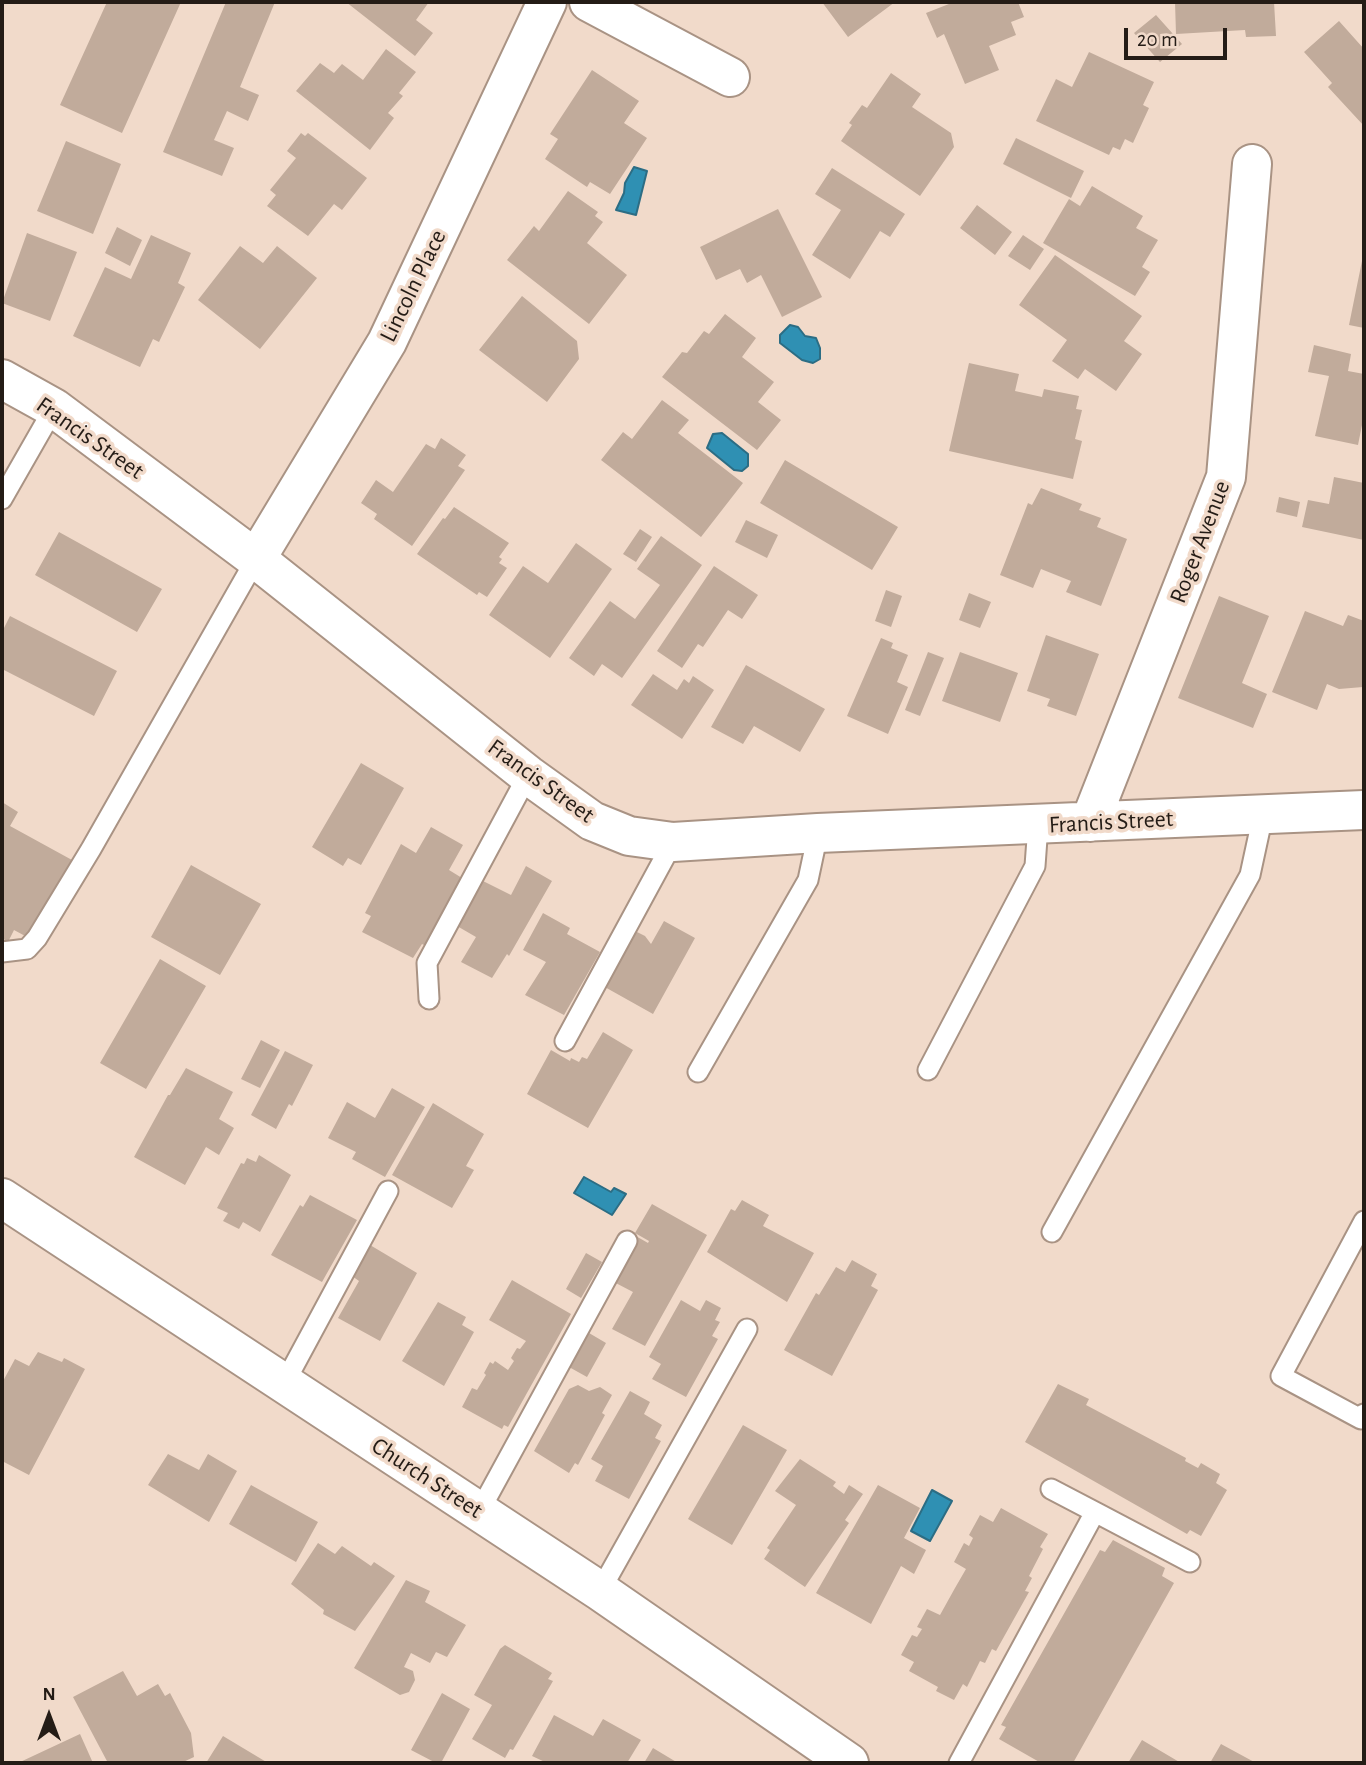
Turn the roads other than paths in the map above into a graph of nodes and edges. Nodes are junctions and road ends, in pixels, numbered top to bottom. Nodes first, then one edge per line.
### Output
1 (547, 2) edge
2 (589, 2) edge
3 (730, 77) dead end
4 (1252, 164) dead end
5 (2, 379) edge
6 (54, 408) junction
7 (2, 499) edge
8 (256, 559) junction
9 (528, 775) junction
10 (1364, 810) edge
11 (1263, 815) junction
12 (1090, 822) junction
13 (1038, 825) junction
14 (818, 833) junction
15 (673, 842) junction
16 (2, 951) edge
17 (429, 999) dead end
18 (565, 1041) dead end
19 (929, 1070) dead end
20 (698, 1073) dead end
21 (388, 1191) dead end
22 (2, 1198) edge
23 (1364, 1221) edge
24 (1052, 1232) dead end
25 (627, 1241) dead end
26 (747, 1329) dead end
27 (284, 1384) junction
28 (1364, 1414) edge
29 (1051, 1489) dead end
30 (479, 1512) junction
31 (1095, 1513) junction
32 (1190, 1562) dead end
33 (600, 1591) junction
34 (849, 1763) edge
35 (959, 1763) edge

1 - 8 street, Lincoln Place
2 - 3 street
4 - 12 street, Roger Avenue
5 - 6 street, Francis Street
6 - 7 lane
6 - 8 street, Francis Street
8 - 9 street, Francis Street
8 - 16 lane
9 - 15 street, Francis Street
9 - 17 lane
10 - 11 street, Francis Street
11 - 12 street, Francis Street
11 - 24 lane
12 - 13 street, Francis Street
13 - 14 street, Francis Street
13 - 19 lane
14 - 15 street, Francis Street
14 - 20 lane
15 - 18 lane
21 - 27 lane
22 - 27 street, Church Street
23 - 28 lane
25 - 30 lane
26 - 33 lane
27 - 30 street, Church Street
29 - 31 lane
30 - 33 street, Church Street
31 - 32 lane
31 - 35 lane
33 - 34 street, Church Street

